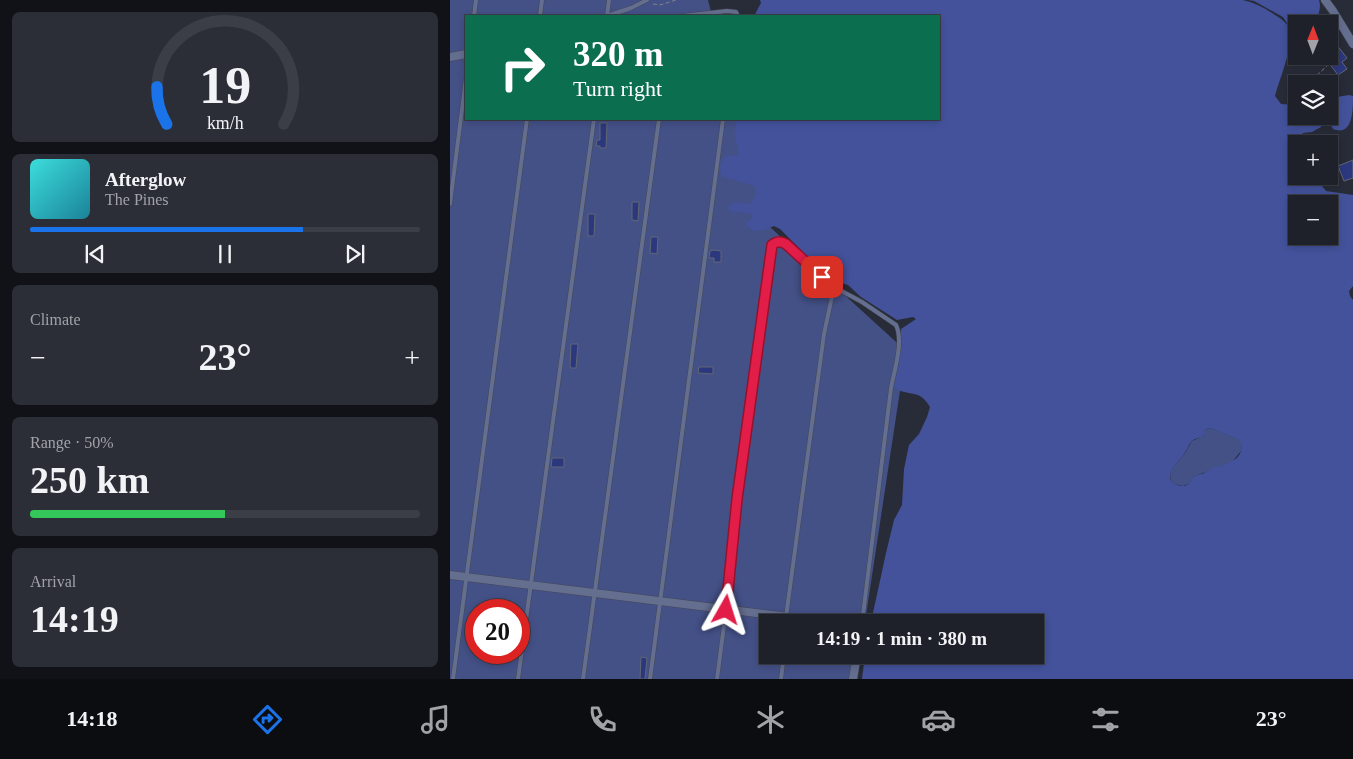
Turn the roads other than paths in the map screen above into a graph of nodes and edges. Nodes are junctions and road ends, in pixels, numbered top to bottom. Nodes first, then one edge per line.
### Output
1 (476, 0) edge
2 (542, 0) edge
3 (608, 0) edge
4 (647, 0) edge
5 (1325, 0) edge
6 (474, 15) edge
7 (540, 15) edge
8 (607, 15) edge
9 (610, 15) edge
10 (691, 15) edge
11 (738, 15) edge
12 (1353, 44) edge
13 (465, 54) edge
14 (450, 57) edge
15 (465, 86) edge
16 (527, 120) edge
17 (594, 120) edge
18 (659, 120) edge
19 (723, 120) edge
20 (450, 204) edge
21 (834, 288) junction
22 (450, 575) edge
23 (467, 576) junction
24 (531, 585) junction
25 (595, 593) junction
26 (660, 602) junction
27 (726, 610) junction
28 (787, 614) edge
29 (863, 614) edge
30 (759, 616) edge
31 (783, 664) edge
32 (856, 664) edge
33 (453, 679) edge
34 (518, 679) edge
35 (583, 679) edge
36 (650, 679) edge
37 (717, 679) edge
38 (781, 679) edge
39 (853, 679) edge

1 - 6 lane
2 - 7 lane
3 - 8 lane
4 - 9 lane
5 - 12 street
10 - 11 lane
13 - 14 street
15 - 20 lane
16 - 23 lane
17 - 24 lane
18 - 25 lane
19 - 26 lane
21 - 27 lane
21 - 28 lane
21 - 29 lane
22 - 23 street
23 - 24 street
23 - 33 lane
24 - 25 street
24 - 34 lane
25 - 26 street
25 - 35 lane
26 - 27 street
26 - 36 lane
27 - 30 street
27 - 37 lane
31 - 38 lane
32 - 39 street

